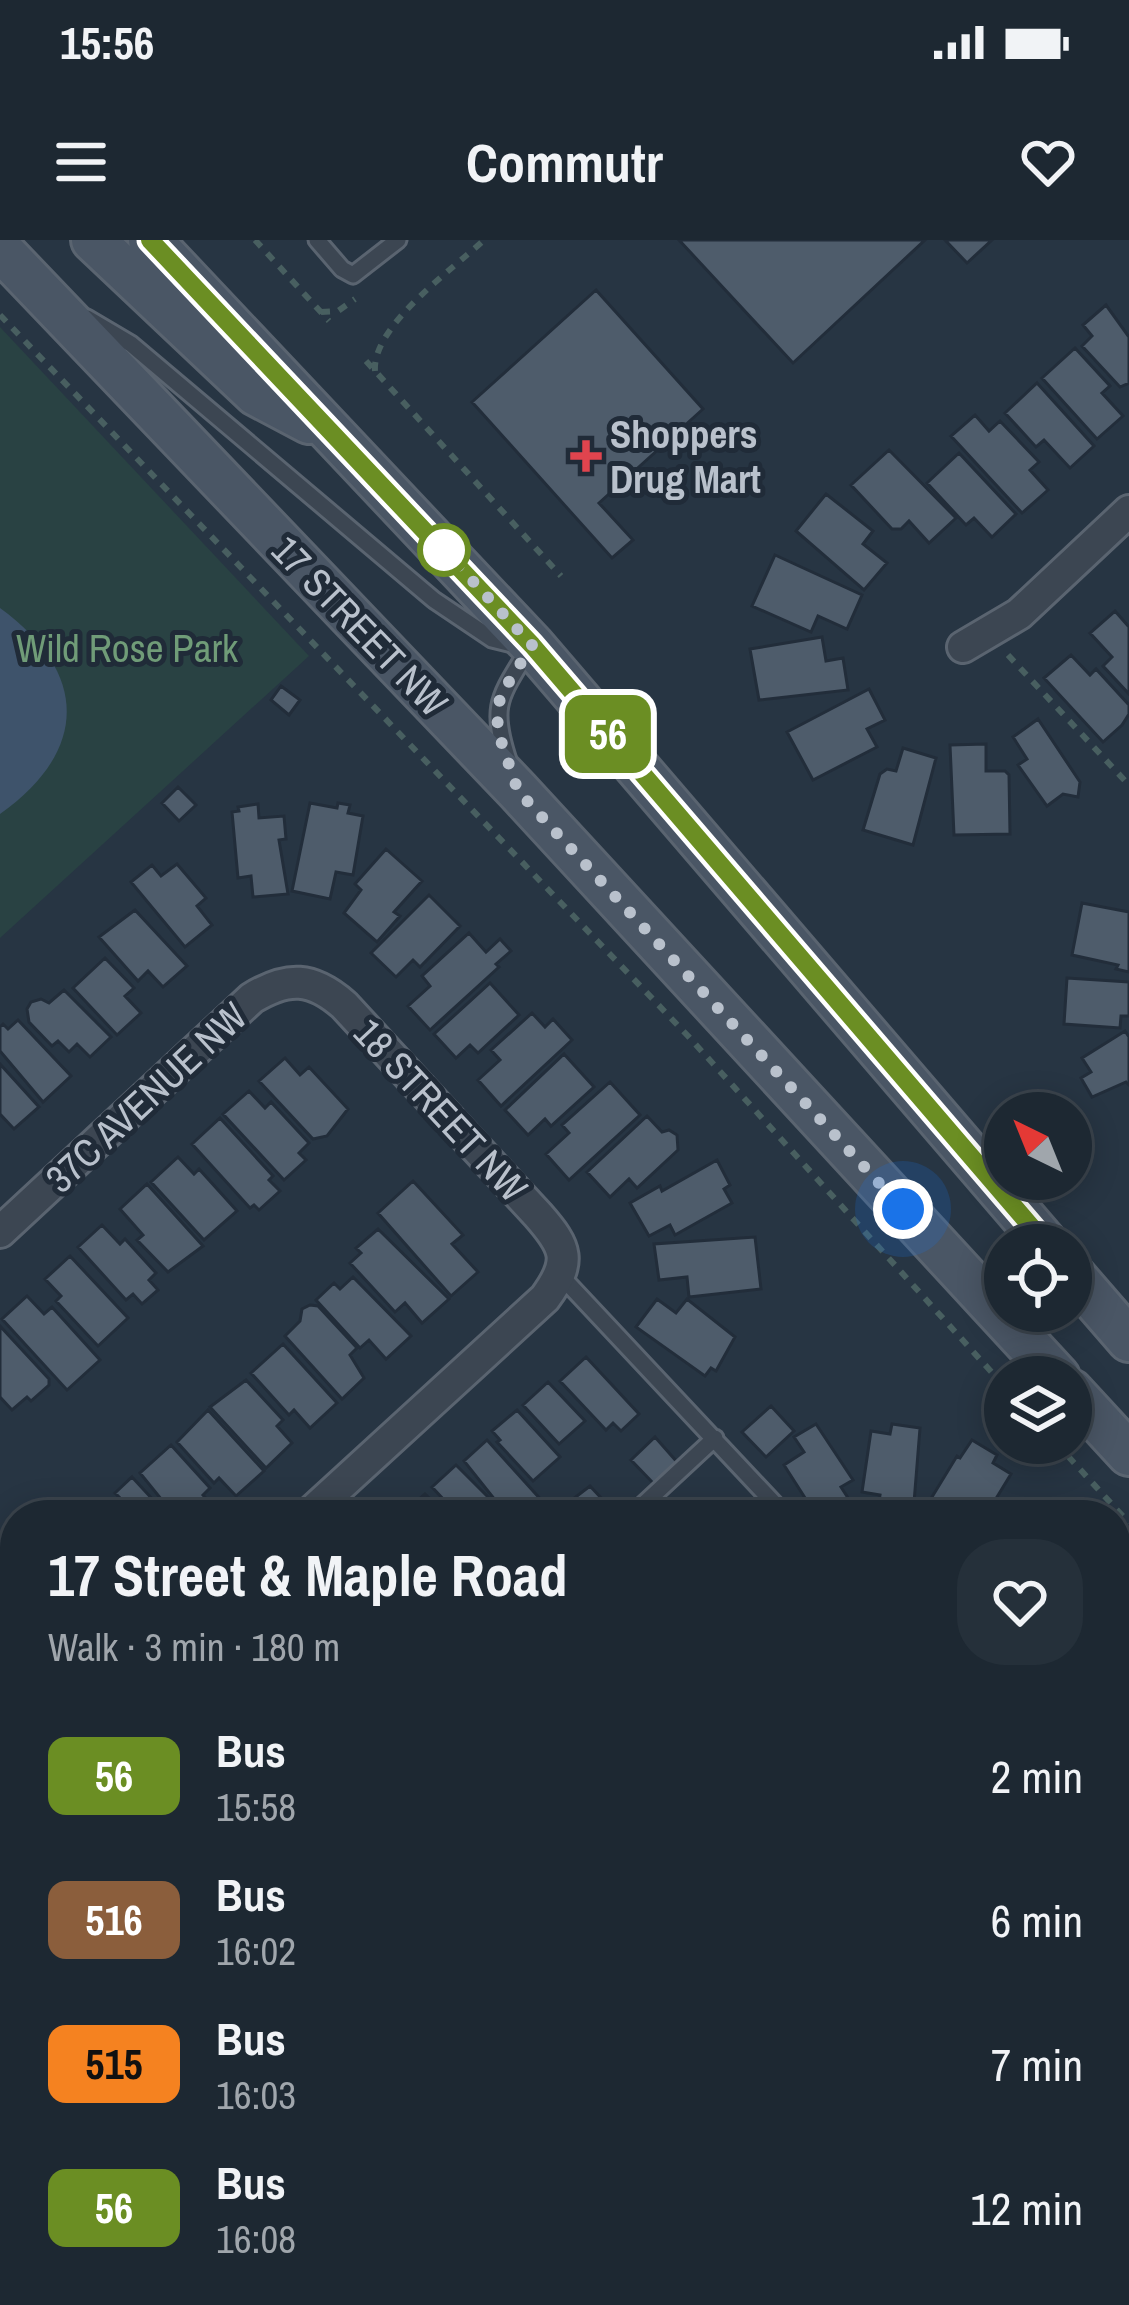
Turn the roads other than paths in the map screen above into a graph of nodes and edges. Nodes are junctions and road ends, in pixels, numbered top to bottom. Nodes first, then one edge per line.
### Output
1 (93, 240) edge
2 (150, 240) edge
3 (317, 240) edge
4 (398, 240) edge
5 (0, 249) edge
6 (38, 289) junction
7 (341, 440) junction
8 (1129, 511) edge
9 (976, 641) road end
10 (532, 645) junction
11 (518, 791) junction
12 (301, 981) joint
13 (1029, 1224) edge
14 (0, 1232) edge
15 (563, 1267) junction
16 (1092, 1297) edge
17 (1129, 1340) edge
18 (1039, 1356) edge
19 (1092, 1414) edge
20 (715, 1438) junction
21 (1129, 1454) edge
22 (324, 1500) edge
23 (648, 1500) edge
24 (771, 1500) edge

1 - 7 main road
2 - 7 main road
3 - 4 lane
5 - 6 main road, 17 STREET NW
6 - 10 lane
6 - 11 main road, 17 STREET NW
7 - 10 main road
8 - 9 street
10 - 11 lane
10 - 13 main road
11 - 18 main road, 17 STREET NW
12 - 14 street, 37C AVENUE NW
12 - 15 street, 18 STREET NW
15 - 20 lane
15 - 22 street
16 - 17 main road
19 - 21 main road
20 - 23 lane
20 - 24 lane

